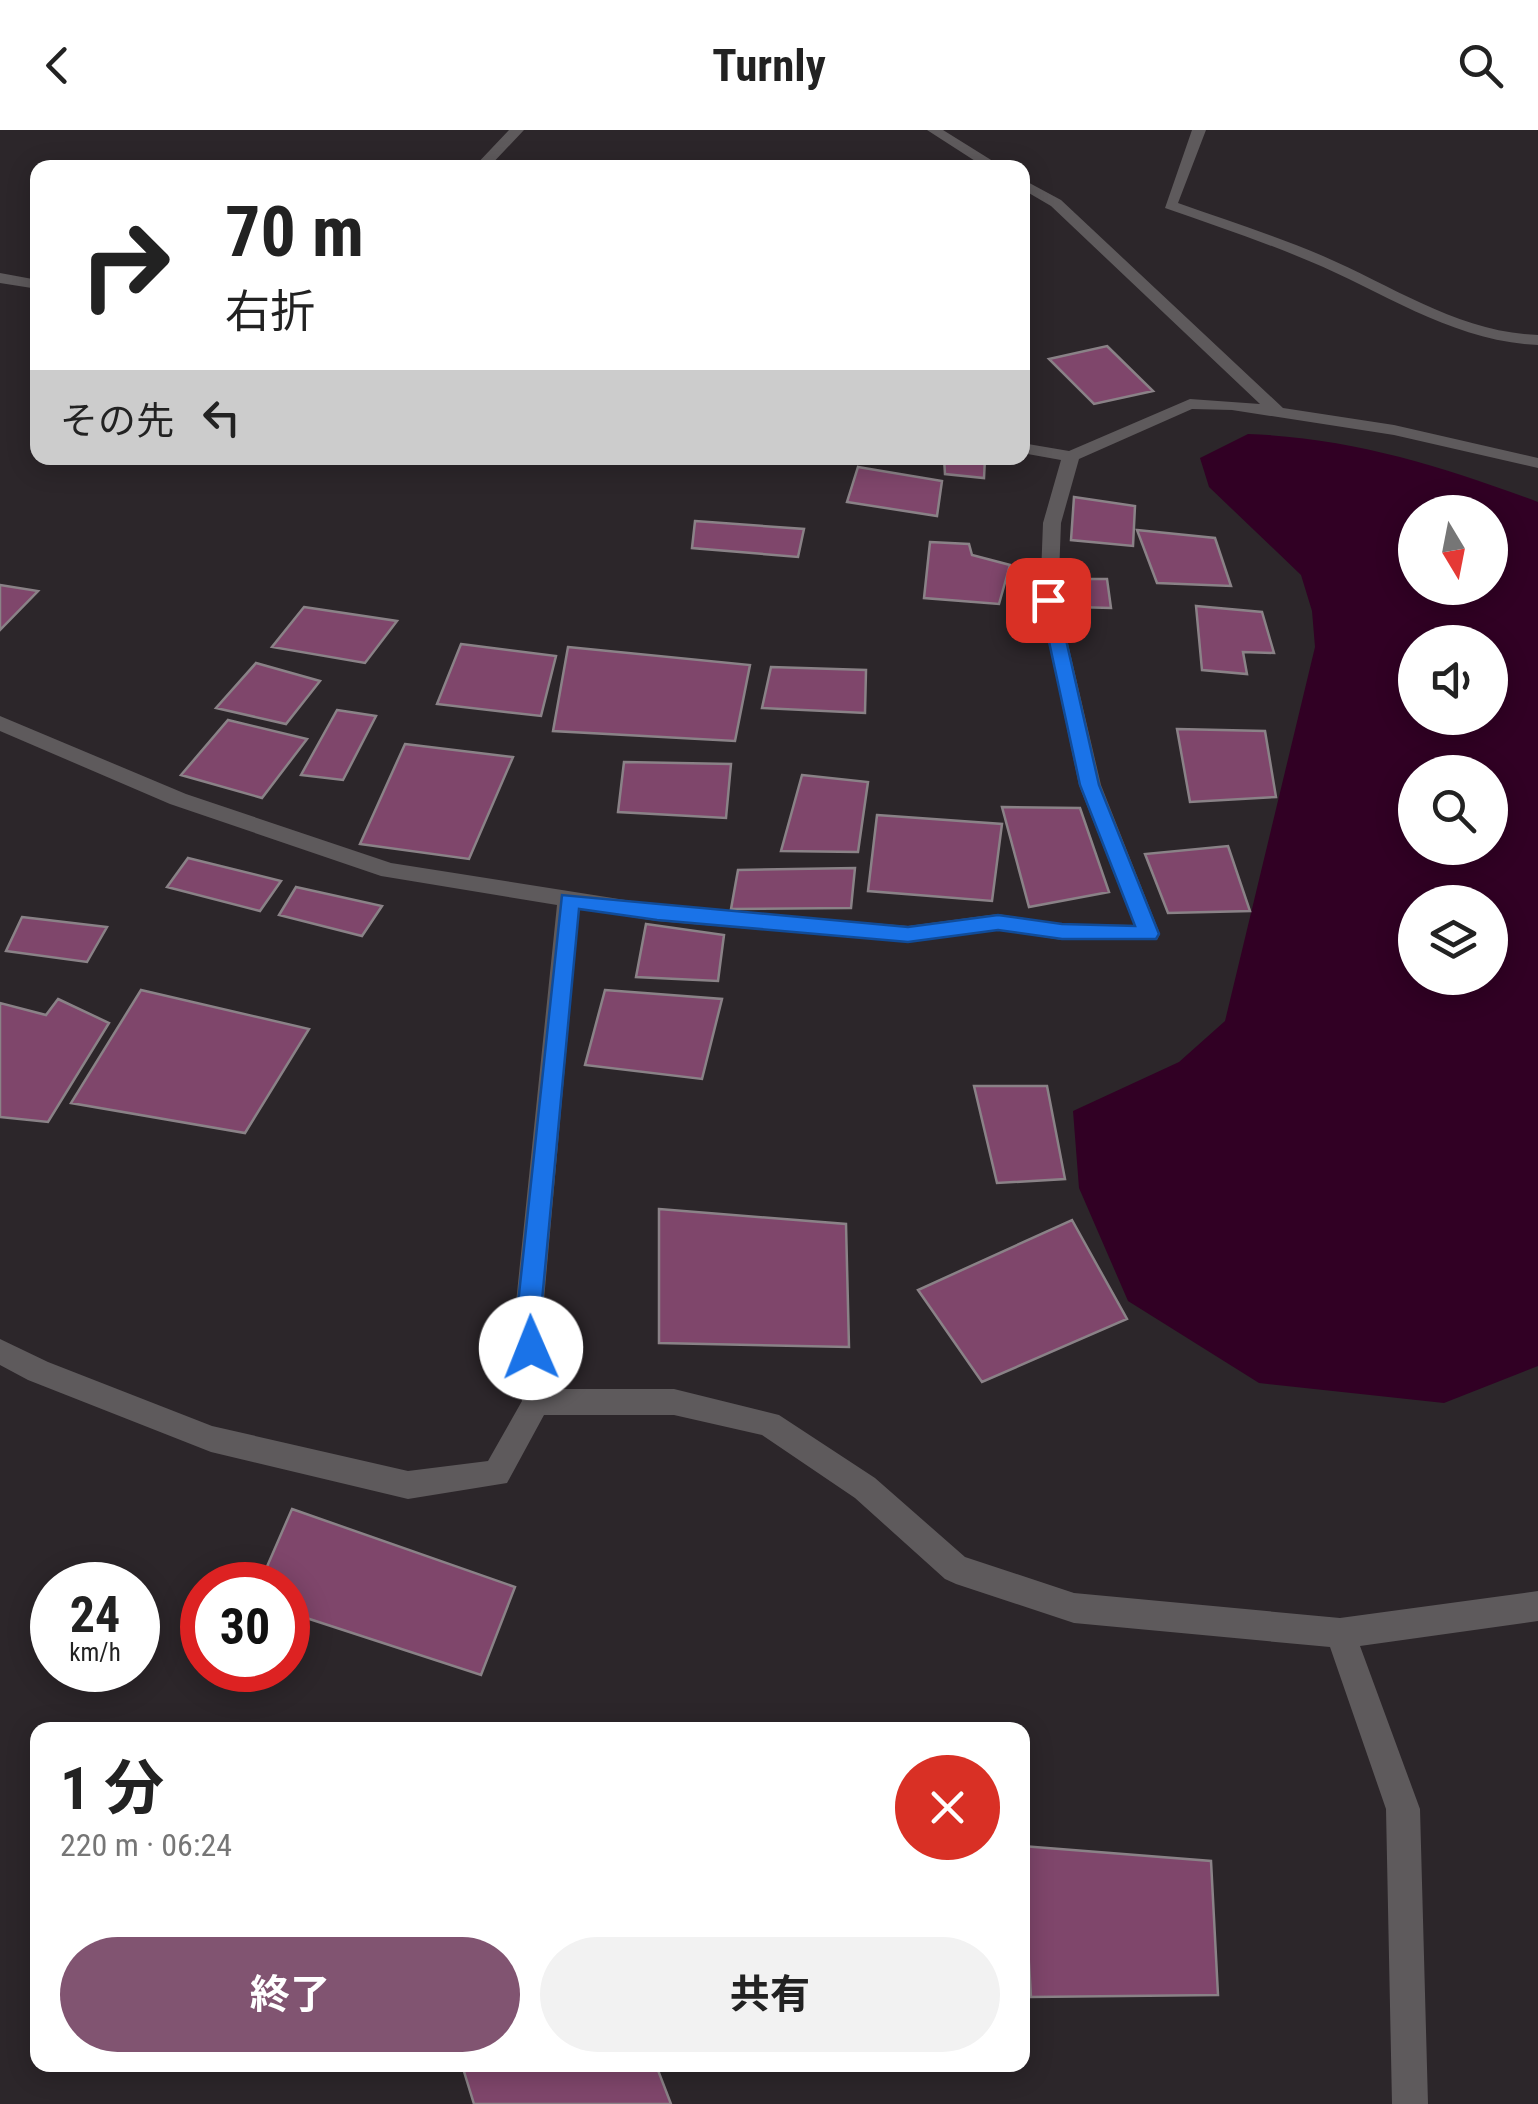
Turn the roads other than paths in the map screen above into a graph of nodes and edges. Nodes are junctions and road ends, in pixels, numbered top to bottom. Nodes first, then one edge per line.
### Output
1 (516, 130) edge
2 (934, 130) edge
3 (1199, 130) edge
4 (488, 160) edge
5 (984, 160) edge
6 (1030, 188) edge
7 (0, 278) edge
8 (30, 284) edge
9 (1538, 340) edge
10 (1278, 410) junction
11 (1030, 449) edge
12 (1071, 456) junction
13 (1538, 463) edge
14 (0, 723) edge
15 (569, 900) junction
16 (0, 1351) edge
17 (536, 1402) junction
18 (1538, 1606) edge
19 (1340, 1632) junction
20 (1410, 2104) edge

1 - 4 street
2 - 5 street
3 - 9 street
6 - 10 street
7 - 8 street
10 - 12 street
10 - 13 street
11 - 12 street
12 - 15 street
14 - 15 street
15 - 17 street
16 - 17 street
17 - 19 street
18 - 19 street
19 - 20 street

